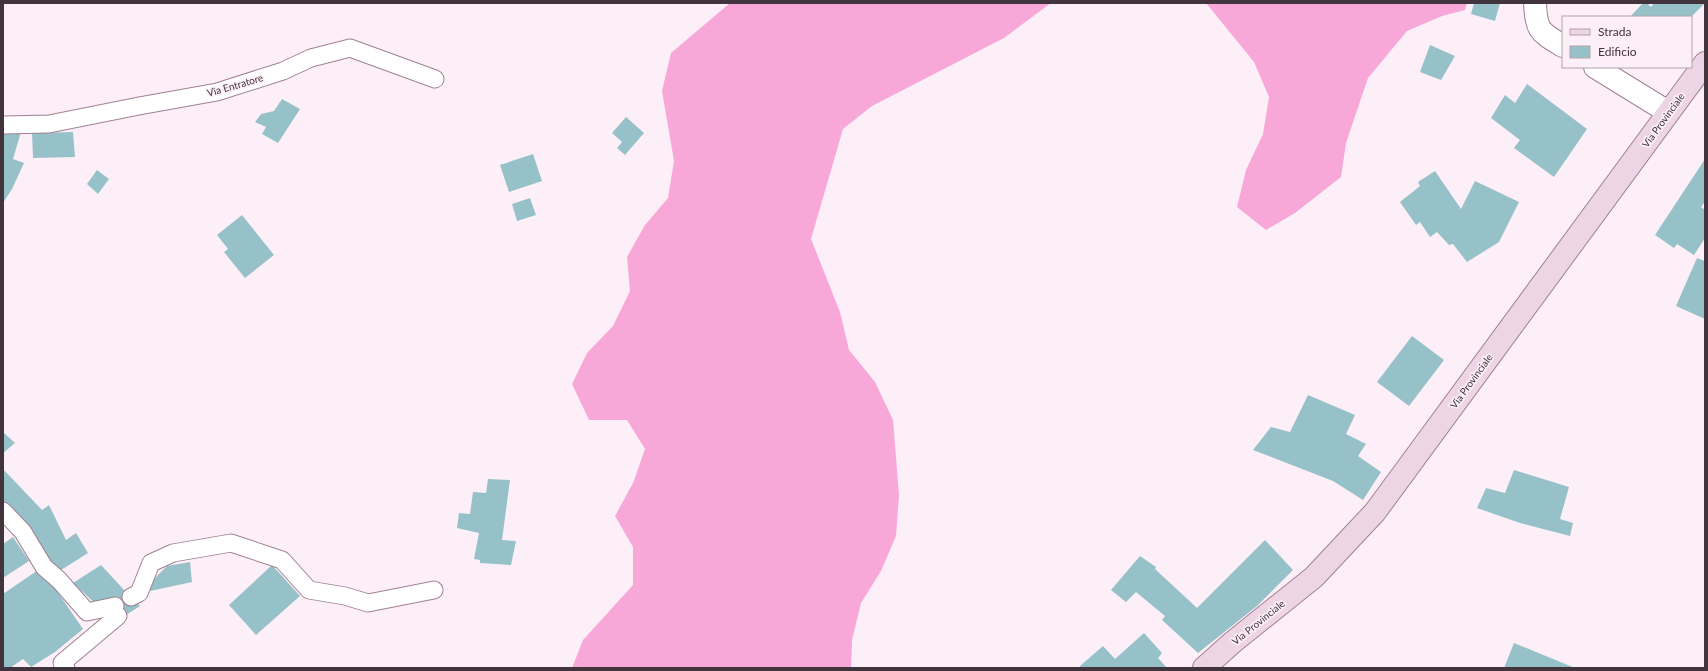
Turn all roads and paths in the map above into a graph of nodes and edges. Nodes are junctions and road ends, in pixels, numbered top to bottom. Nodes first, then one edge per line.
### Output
1 (1535, 3) edge
2 (1562, 45) edge
3 (1705, 63) edge
4 (1597, 68) edge
5 (435, 79) dead end
6 (1668, 112) junction
7 (3, 125) edge
8 (3, 511) edge
9 (434, 590) dead end
10 (131, 597) dead end
11 (66, 668) edge
12 (1204, 668) edge

1 - 2 street
3 - 6 main road, Via Provinciale
4 - 6 street
5 - 7 lane, Via Entratore
6 - 12 main road, Via Provinciale
8 - 11 lane
9 - 10 lane

